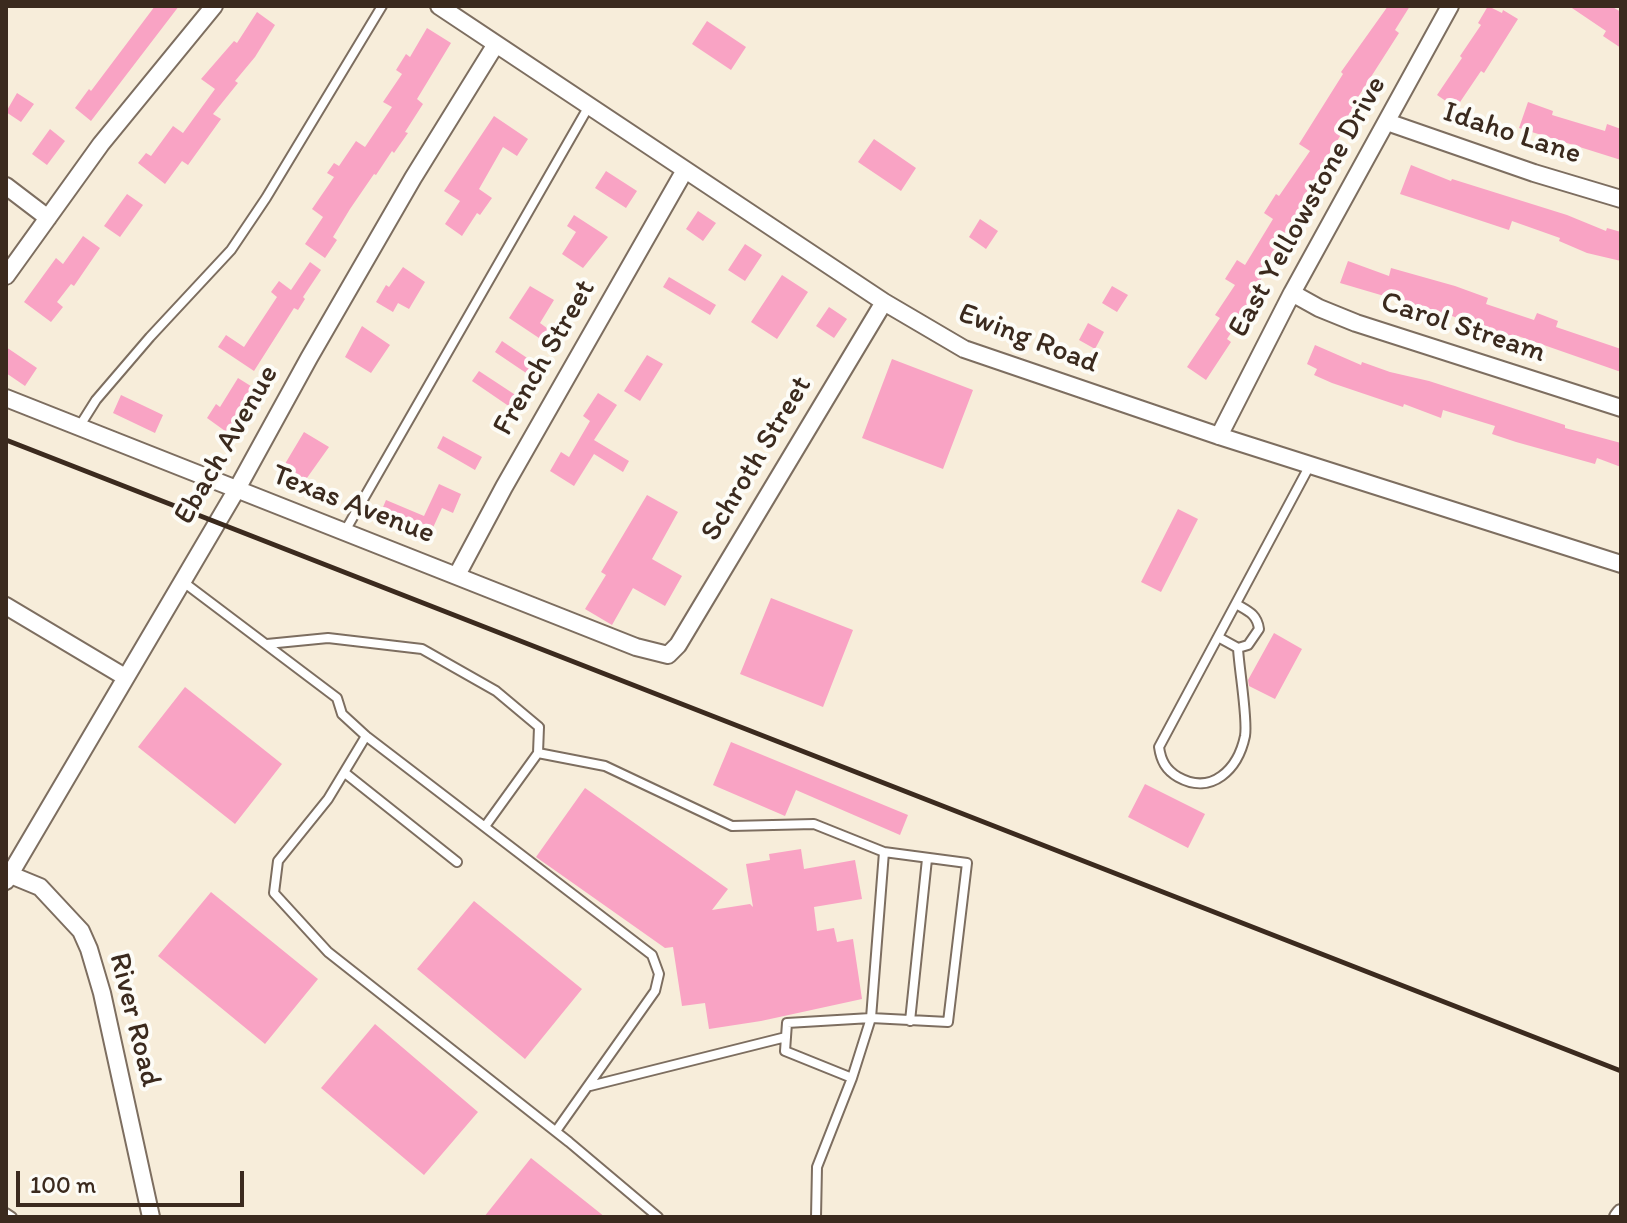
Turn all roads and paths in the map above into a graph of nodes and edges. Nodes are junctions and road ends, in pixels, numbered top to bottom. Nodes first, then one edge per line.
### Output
1 (214, 6) edge
2 (382, 6) edge
3 (439, 6) edge
4 (1450, 6) edge
5 (496, 44) junction
6 (589, 106) junction
7 (1387, 122) junction
8 (685, 170) junction
9 (6, 186) edge
10 (1621, 199) edge
11 (48, 218) junction
12 (6, 276) edge
13 (1292, 293) junction
14 (884, 302) junction
15 (6, 398) edge
16 (1621, 408) edge
17 (79, 427) junction
18 (1219, 436) junction
19 (1310, 465) junction
20 (237, 489) junction
21 (345, 531) junction
22 (1621, 564) edge
23 (457, 575) junction
24 (182, 581) junction
25 (1236, 604) junction
26 (6, 606) edge
27 (1218, 637) junction
28 (266, 644) junction
29 (678, 645) joint
30 (1238, 648) junction
31 (125, 677) junction
32 (366, 736) junction
33 (538, 753) junction
34 (345, 773) junction
35 (486, 825) junction
36 (884, 852) junction
37 (927, 859) junction
38 (457, 862) dead end
39 (7, 876) edge
40 (871, 1018) junction
41 (910, 1021) junction
42 (786, 1037) junction
43 (852, 1078) junction
44 (590, 1086) junction
45 (556, 1131) junction
46 (6, 1213) edge
47 (12, 1217) edge
48 (151, 1217) edge
49 (658, 1217) edge
50 (816, 1217) edge

1 - 11 street
2 - 17 lane
3 - 5 street, Ewing Road
4 - 7 street, East Yellowstone Drive
5 - 6 street, Ewing Road
5 - 20 street, Ebach Avenue
6 - 8 street, Ewing Road
6 - 21 lane
7 - 10 street, Idaho Lane
7 - 13 street, East Yellowstone Drive
8 - 14 street, Ewing Road
8 - 23 street, French Street
9 - 11 street
11 - 12 street
13 - 16 street, Carol Stream
13 - 18 street, East Yellowstone Drive
14 - 18 street, Ewing Road
14 - 29 street, Schroth Street
15 - 17 street, Texas Avenue
17 - 20 street, Texas Avenue
18 - 19 street, Ewing Road
19 - 22 street, Ewing Road
19 - 25 lane
20 - 21 street, Texas Avenue
20 - 24 street, Ebach Avenue
21 - 23 street, Texas Avenue
23 - 29 street, Texas Avenue
24 - 28 lane
24 - 31 street, Ebach Avenue
25 - 27 lane
25 - 30 lane
26 - 31 street
27 - 30 lane
27 - 30 lane
28 - 32 lane
28 - 33 lane
31 - 39 street, Ebach Avenue
32 - 34 lane
32 - 35 lane
33 - 35 lane
33 - 36 lane
34 - 38 lane
34 - 45 lane
35 - 44 lane
36 - 37 lane
36 - 40 lane
37 - 41 lane
37 - 41 lane
39 - 48 street, River Road
40 - 41 lane
40 - 42 lane
40 - 43 lane
42 - 43 lane
42 - 44 lane
43 - 50 lane
44 - 45 lane
45 - 49 lane
46 - 47 lane

